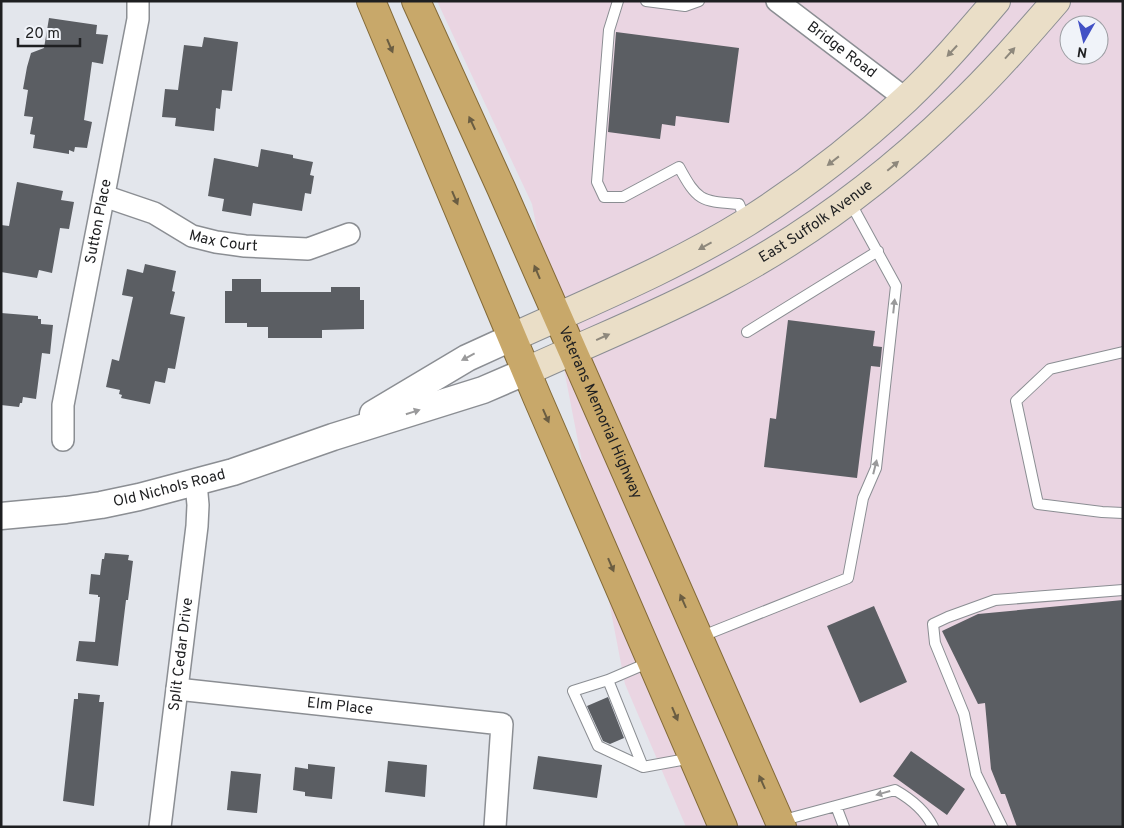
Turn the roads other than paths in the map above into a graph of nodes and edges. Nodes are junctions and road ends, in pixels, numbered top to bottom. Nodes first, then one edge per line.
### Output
1 (138, 1) edge
2 (371, 1) edge
3 (416, 1) edge
4 (618, 1) edge
5 (646, 1) edge
6 (699, 1) edge
7 (777, 1) edge
8 (996, 1) edge
9 (1056, 1) edge
10 (906, 99) junction
11 (104, 196) junction
12 (848, 200) junction
13 (747, 222) junction
14 (349, 234) dead end
15 (878, 251) junction
16 (557, 317) junction
17 (747, 332) dead end
18 (513, 337) junction
19 (572, 350) junction
20 (1123, 352) edge
21 (527, 371) junction
22 (333, 437) junction
23 (63, 440) dead end
24 (196, 483) junction
25 (1123, 513) edge
26 (1, 516) edge
27 (1123, 590) edge
28 (699, 638) junction
29 (652, 661) junction
30 (608, 680) junction
31 (178, 689) junction
32 (693, 758) junction
33 (643, 767) junction
34 (836, 806) junction
35 (781, 824) edge
36 (160, 827) edge
37 (495, 827) edge
38 (723, 827) edge
39 (844, 827) edge
40 (933, 827) edge
41 (1002, 827) edge

1 - 11 street, Sutton Place
2 -> 18 highway
16 -> 3 highway, Veterans Memorial Highway
4 - 13 lane
5 - 6 lane
7 - 10 street, Bridge Road
8 -> 10 main road
12 -> 9 main road, East Suffolk Avenue
10 -> 13 main road
11 - 14 street, Max Court
11 - 23 street, Sutton Place
12 - 15 lane
19 -> 12 main road, East Suffolk Avenue
13 -> 16 main road
15 - 17 lane
28 -> 15 lane
16 - 18 main road
16 - 19 highway, Veterans Memorial Highway
18 - 21 highway
18 -> 22 street, Old Nichols Road
19 - 21 main road, East Suffolk Avenue
28 -> 19 highway, Veterans Memorial Highway
20 - 25 lane
22 -> 21 street, Old Nichols Road
21 -> 29 highway
22 - 24 street, Old Nichols Road
24 - 26 street, Old Nichols Road
24 - 31 street, Split Cedar Drive
27 - 41 lane
35 -> 28 highway, Veterans Memorial Highway
29 - 30 lane
29 -> 32 highway
30 - 33 lane
30 - 33 lane
31 - 36 street, Split Cedar Drive
31 - 37 street, Elm Place
32 - 33 lane
32 - 38 highway
34 - 35 lane
34 - 39 lane
40 -> 34 lane

